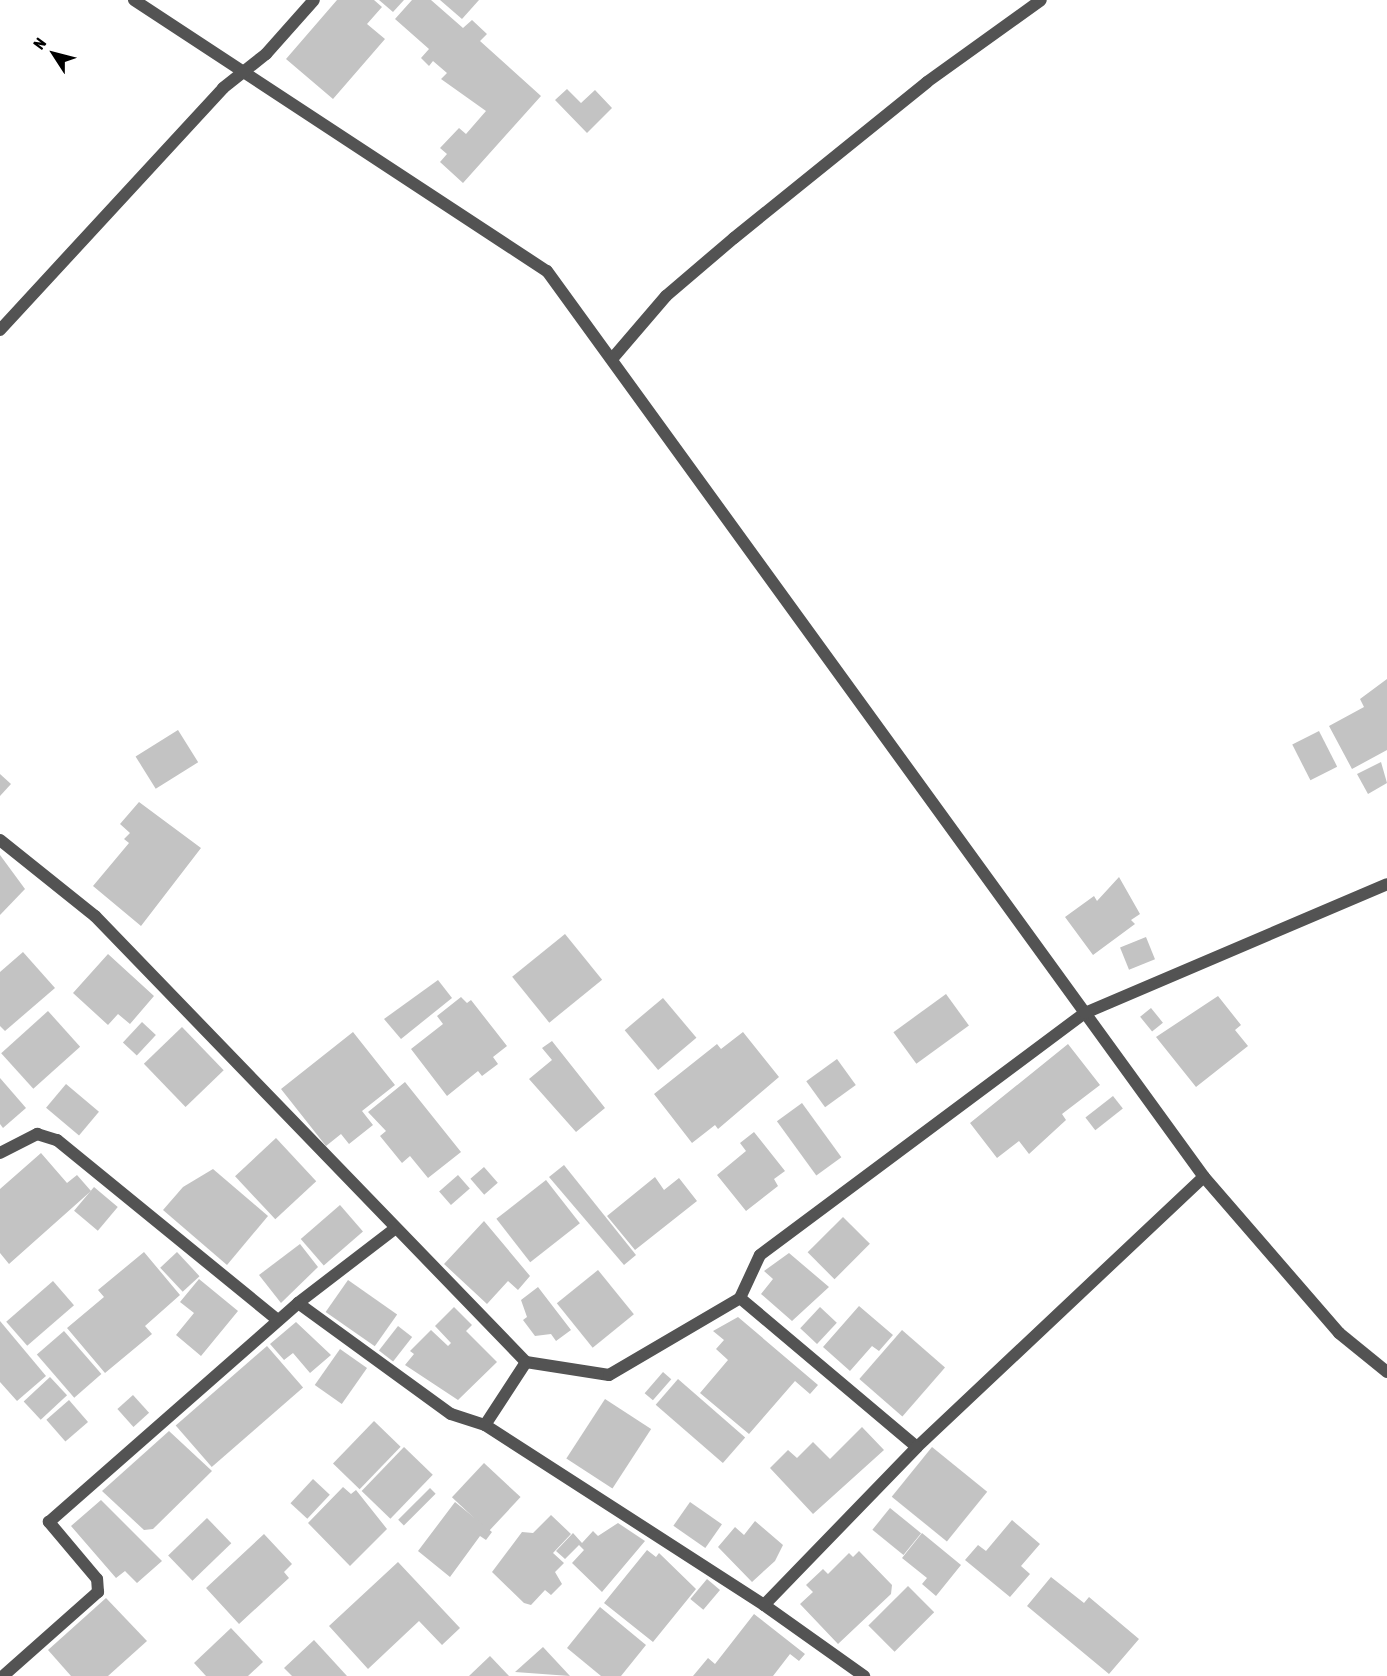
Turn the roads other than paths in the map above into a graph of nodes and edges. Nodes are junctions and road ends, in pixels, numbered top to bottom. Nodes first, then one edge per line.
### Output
1 (134, 0) edge
2 (314, 0) edge
3 (1041, 0) edge
4 (243, 70) junction
5 (0, 330) edge
6 (612, 359) junction
7 (0, 840) edge
8 (1387, 885) edge
9 (1085, 1013) junction
10 (0, 1153) edge
11 (1204, 1177) junction
12 (393, 1230) junction
13 (740, 1298) junction
14 (298, 1303) junction
15 (278, 1320) junction
16 (526, 1362) junction
17 (1387, 1372) edge
18 (485, 1425) junction
19 (916, 1447) junction
20 (764, 1605) junction
21 (3, 1676) edge
22 (864, 1676) edge

1 - 4 street
2 - 4 street
3 - 6 street
4 - 5 street
4 - 6 street
6 - 9 street
7 - 12 street
8 - 9 street
9 - 11 street
9 - 13 street
10 - 15 street
11 - 17 street
11 - 19 street
12 - 14 street
12 - 16 street
13 - 16 street
13 - 19 street
14 - 15 street
14 - 18 street
15 - 21 street
16 - 18 street
18 - 20 street
19 - 20 street
20 - 22 street

